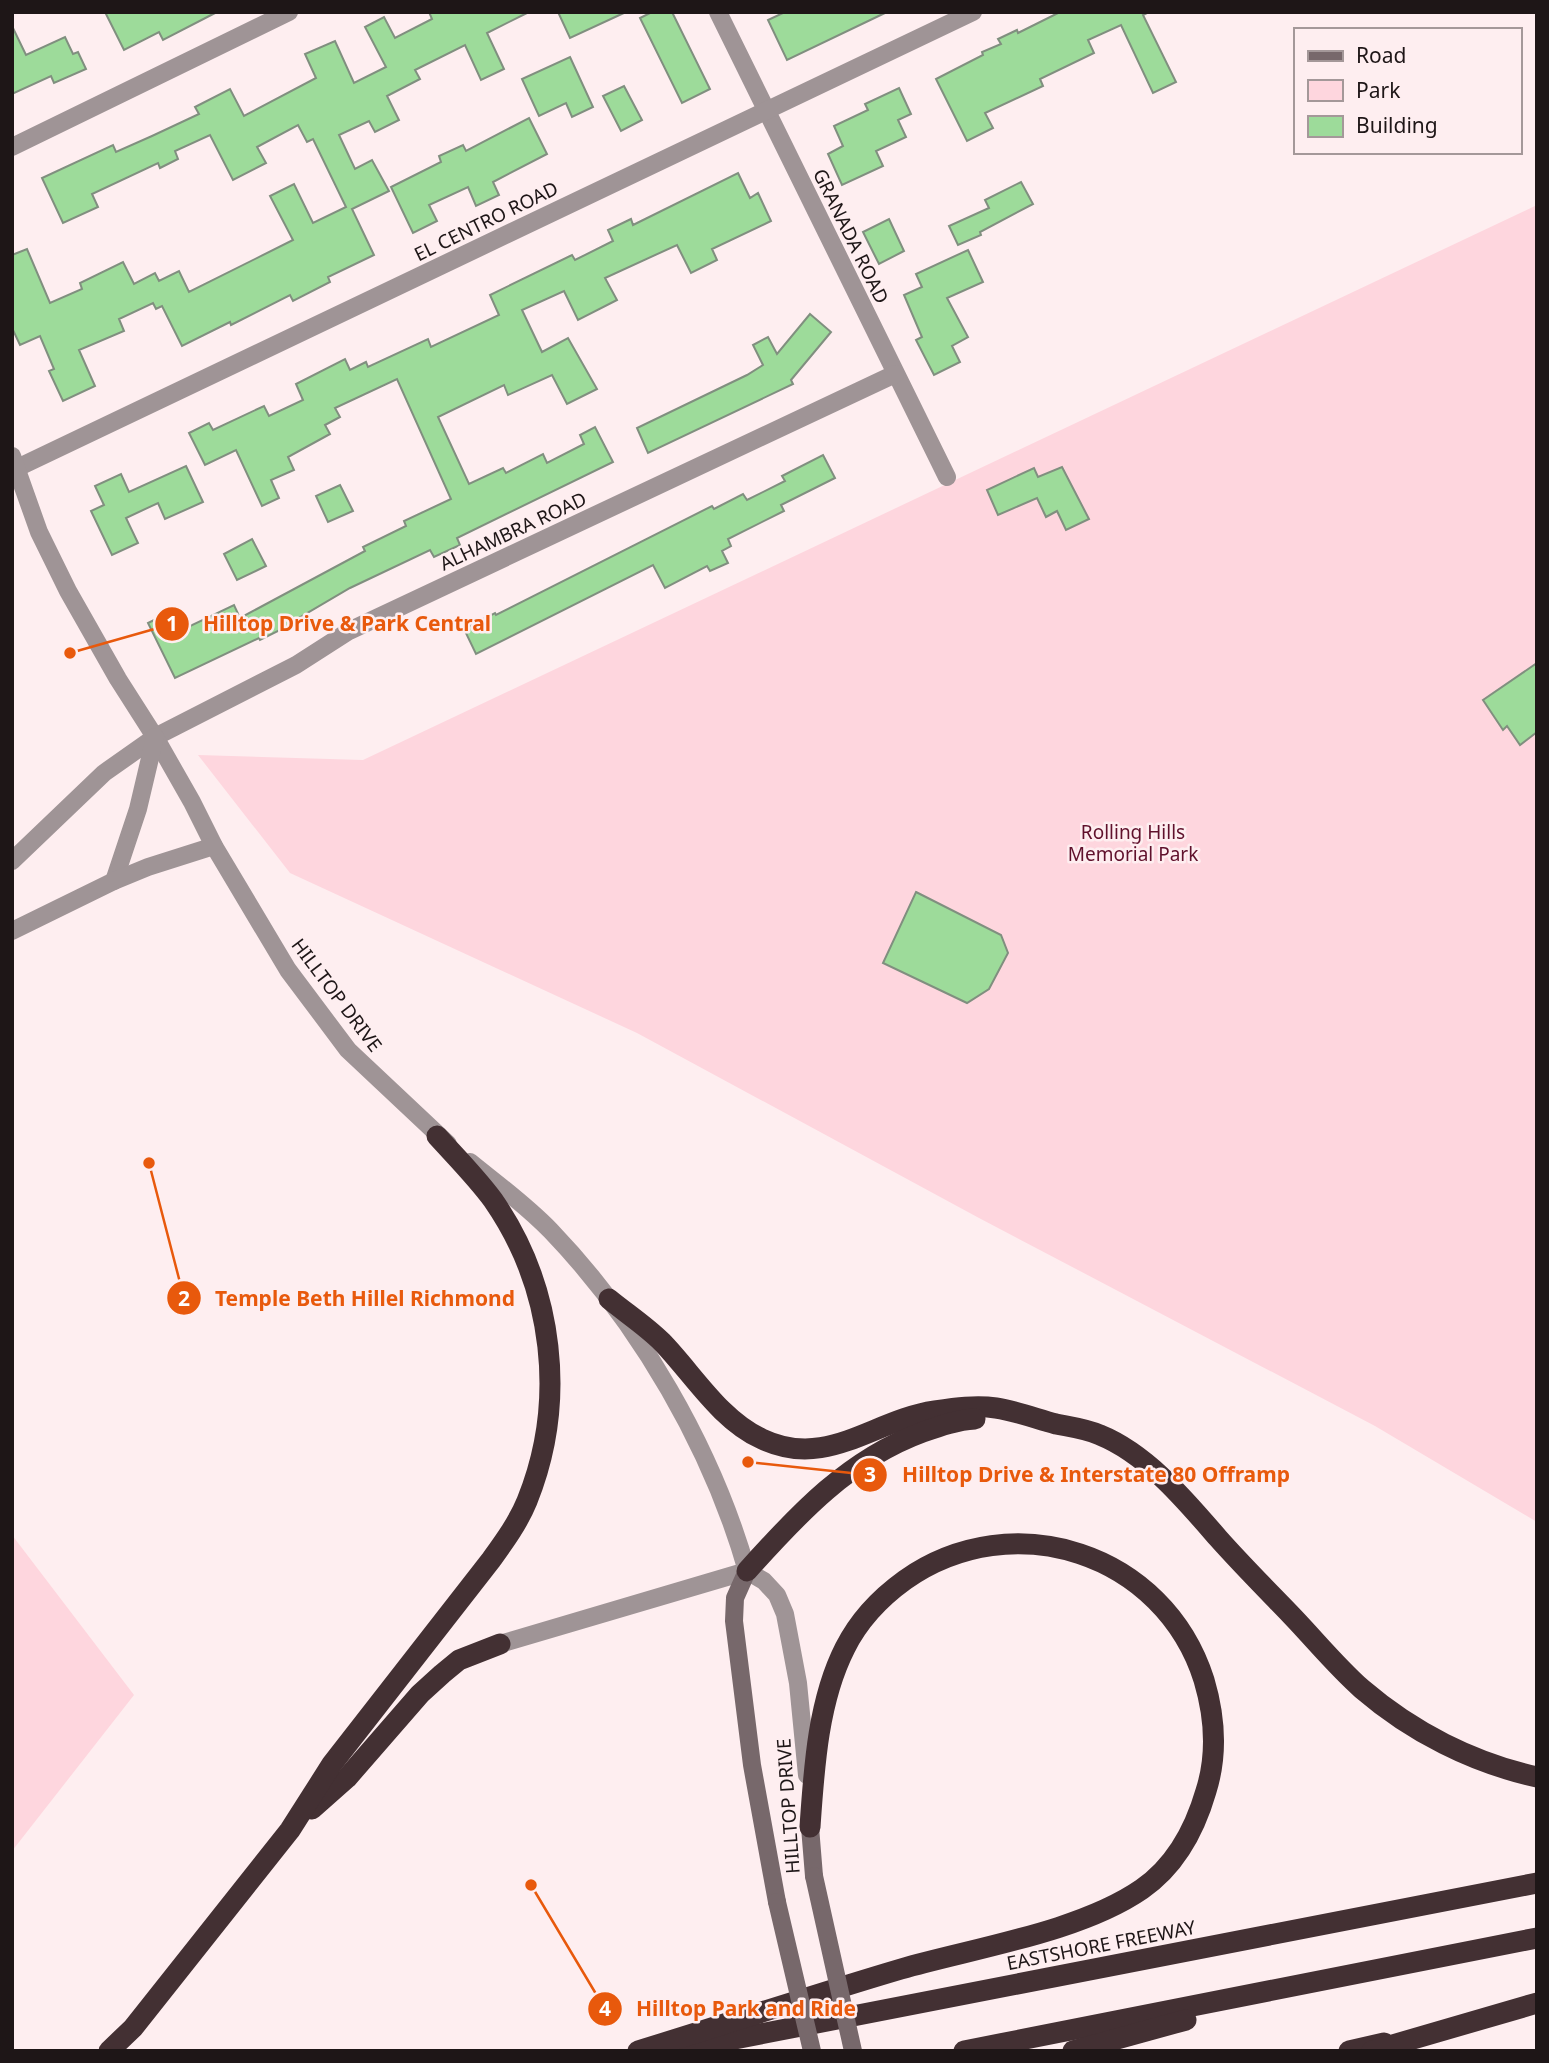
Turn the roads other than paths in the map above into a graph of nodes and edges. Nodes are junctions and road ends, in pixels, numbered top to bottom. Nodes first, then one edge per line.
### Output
1 (289, 12) edge
2 (718, 12) edge
3 (973, 12) edge
4 (766, 111) junction
5 (12, 147) edge
6 (895, 374) junction
7 (15, 462) edge
8 (947, 477) dead end
9 (155, 737) junction
10 (214, 846) junction
11 (12, 861) edge
12 (114, 881) junction
13 (12, 931) edge
14 (437, 1136) junction
15 (609, 1299) junction
16 (1044, 1420) junction
17 (747, 1571) junction
18 (500, 1644) joint
19 (1537, 1777) edge
20 (810, 1827) junction
21 (290, 1830) junction
22 (1537, 1883) edge
23 (1537, 1938) edge
24 (1353, 1974) junction
25 (1537, 2004) edge
26 (1417, 2036) junction
27 (109, 2051) edge
28 (638, 2051) edge
29 (675, 2051) edge
30 (812, 2051) edge
31 (853, 2051) edge
32 (964, 2051) edge
33 (1073, 2051) edge
34 (1349, 2051) edge
35 (1372, 2051) edge

1 - 5 street
2 - 4 street, GRANADA ROAD
3 - 4 street, EL CENTRO ROAD
4 - 6 street, GRANADA ROAD
4 - 7 street, EL CENTRO ROAD
6 - 8 street, GRANADA ROAD
6 - 9 street, ALHAMBRA ROAD
7 - 9 street, HILLTOP DRIVE
9 - 10 street, HILLTOP DRIVE
9 - 11 street, ALHAMBRA ROAD
9 - 12 street
10 - 12 street
10 - 14 street, HILLTOP DRIVE
12 - 13 street
14 - 15 street, HILLTOP DRIVE
14 - 21 highway
15 - 16 highway
15 - 17 street, HILLTOP DRIVE
16 - 17 highway
16 - 19 highway
17 - 18 street
17 - 20 street, HILLTOP DRIVE
17 - 30 main road, HILLTOP DRIVE, bridge
18 - 21 highway
20 - 28 highway
20 - 31 main road, HILLTOP DRIVE, bridge
21 - 27 highway
22 - 29 highway, EASTSHORE FREEWAY
23 - 24 highway
24 - 32 highway
24 - 33 highway
25 - 26 highway
26 - 34 highway
26 - 35 highway

